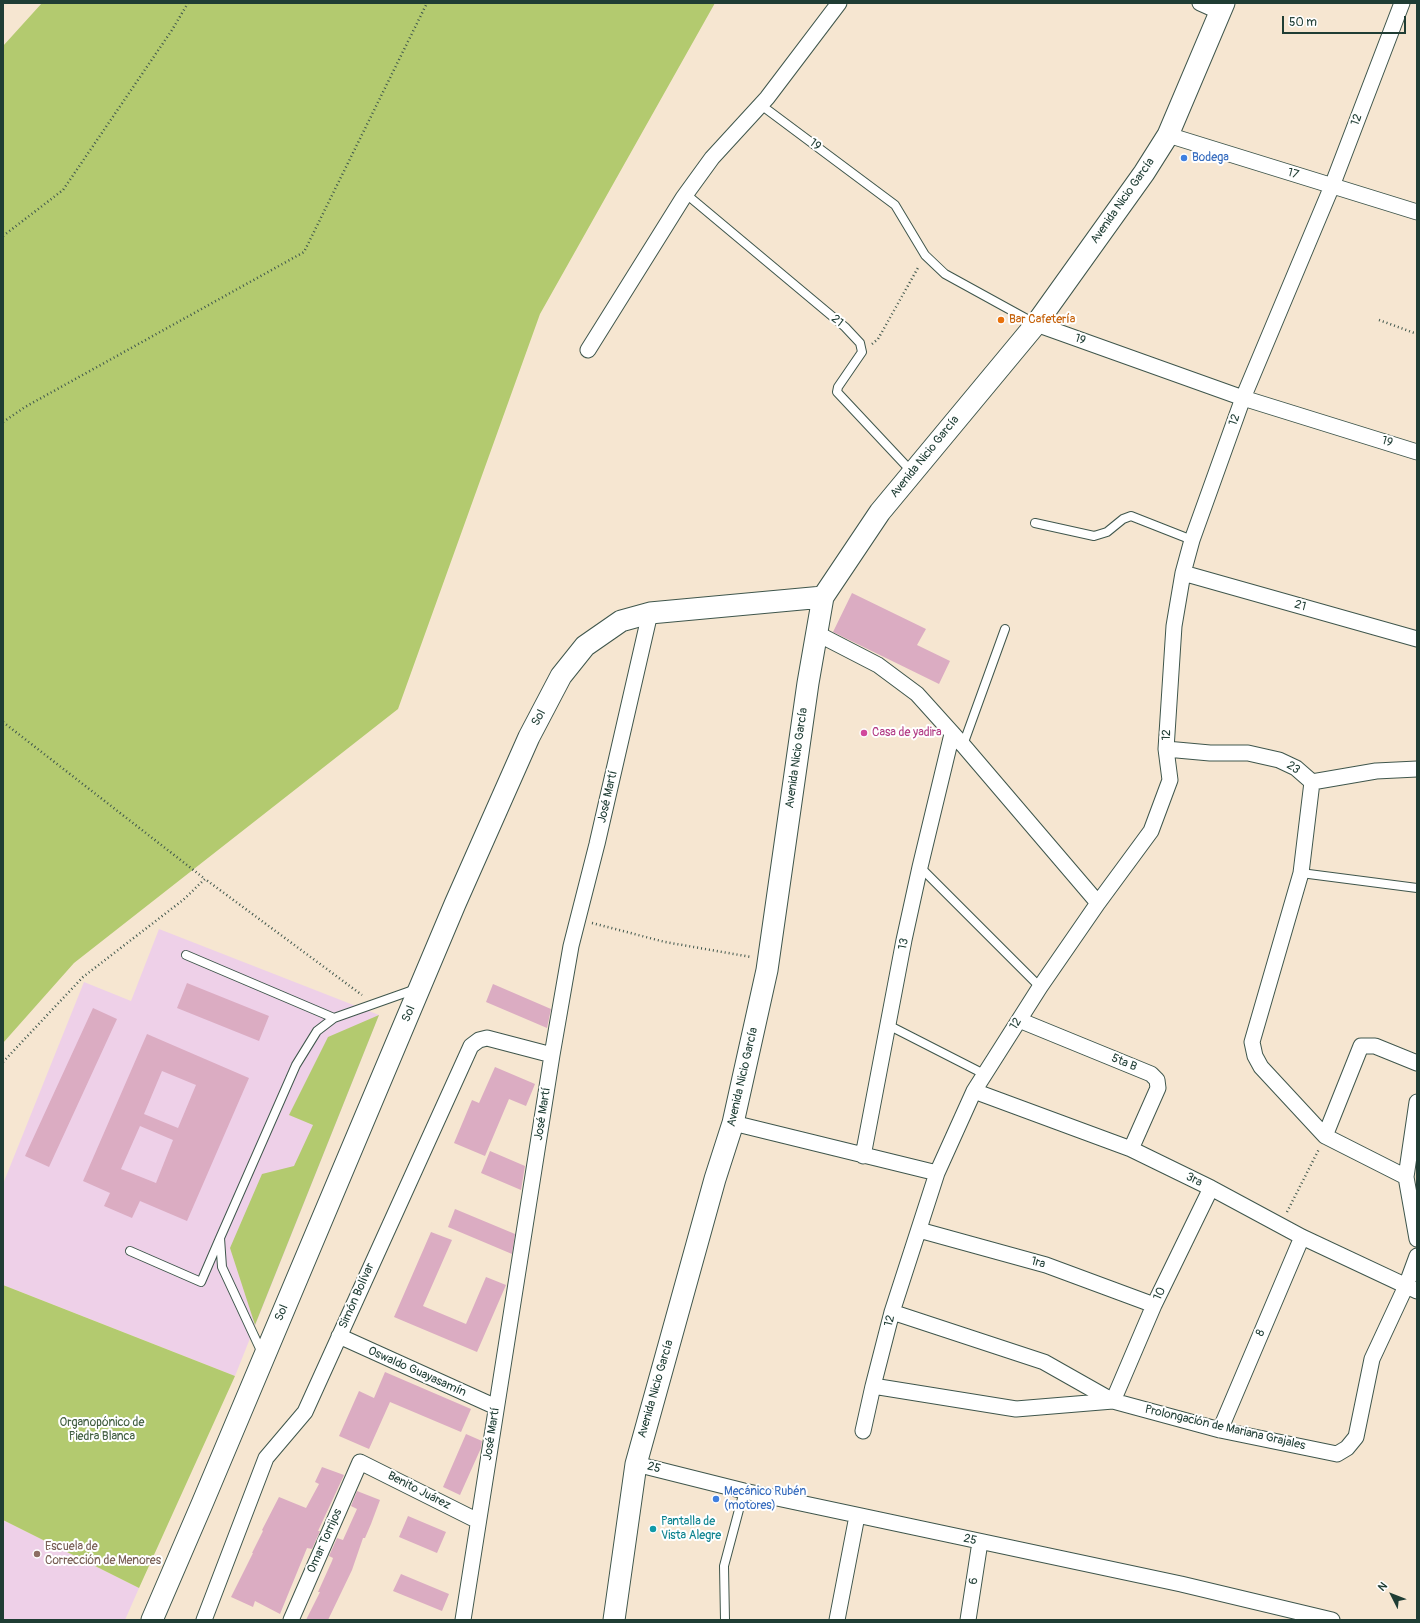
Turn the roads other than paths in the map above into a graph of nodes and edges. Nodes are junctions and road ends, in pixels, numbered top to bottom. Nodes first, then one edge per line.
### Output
1 (839, 3) edge
2 (1200, 3) edge
3 (1402, 3) edge
4 (1222, 7) edge
5 (761, 105) junction
6 (1168, 135) junction
7 (1332, 186) junction
8 (686, 194) junction
9 (1417, 212) edge
10 (1036, 324) junction
11 (588, 350) dead end
12 (1243, 398) junction
13 (1417, 452) edge
14 (913, 473) junction
15 (1035, 523) dead end
16 (1192, 540) junction
17 (1183, 573) junction
18 (823, 597) junction
19 (650, 613) junction
20 (1005, 629) dead end
21 (816, 633) junction
22 (1417, 639) edge
23 (952, 734) junction
24 (963, 745) junction
25 (1166, 750) junction
26 (1417, 769) edge
27 (1312, 782) junction
28 (920, 867) junction
29 (1301, 873) junction
30 (1417, 888) edge
31 (1098, 903) junction
32 (186, 955) dead end
33 (1040, 987) junction
34 (420, 988) junction
35 (334, 1018) junction
36 (1019, 1020) junction
37 (888, 1025) junction
38 (552, 1055) junction
39 (1417, 1063) edge
40 (984, 1074) junction
41 (974, 1091) junction
42 (1417, 1102) edge
43 (733, 1123) junction
44 (1415, 1131) edge
45 (1325, 1136) junction
46 (1131, 1149) junction
47 (864, 1156) junction
48 (937, 1173) junction
49 (1406, 1177) junction
50 (1210, 1188) junction
51 (919, 1230) junction
52 (1302, 1237) junction
53 (220, 1238) junction
54 (1417, 1239) edge
55 (130, 1251) dead end
56 (1417, 1256) edge
57 (1412, 1288) edge
58 (1154, 1305) junction
59 (892, 1312) junction
60 (339, 1336) junction
61 (264, 1357) junction
62 (873, 1386) junction
63 (1113, 1401) junction
64 (496, 1407) junction
65 (1220, 1430) junction
66 (863, 1431) dead end
67 (360, 1462) joint
68 (636, 1464) junction
69 (744, 1491) junction
70 (857, 1516) junction
71 (478, 1521) junction
72 (980, 1542) junction
73 (1303, 1617) edge
74 (208, 1619) edge
75 (152, 1620) edge
76 (291, 1620) edge
77 (463, 1620) edge
78 (614, 1620) edge
79 (725, 1620) edge
80 (837, 1620) edge
81 (968, 1620) edge
82 (1332, 1620) edge

1 - 5 street
2 - 4 street
3 - 7 street, 12
4 - 6 street, Avenida Nicio García
5 - 8 street
5 - 10 lane, 19
6 - 7 street, 17
6 - 10 street, Avenida Nicio García
7 - 9 street, 17
7 - 12 street, 12
8 - 11 street
8 - 14 lane, 21
10 - 12 street, 19
10 - 14 street, Avenida Nicio García
12 - 13 street, 19
12 - 16 street, 12
14 - 18 street, Avenida Nicio García
15 - 16 lane
16 - 17 street, 12
17 - 22 street, 21
17 - 25 street, 12
18 - 19 street, Sol
18 - 21 street, Avenida Nicio García
19 - 34 street, Sol
19 - 38 street, José Martí
20 - 24 lane
21 - 23 street
21 - 43 street, Avenida Nicio García
23 - 24 street
23 - 28 street, 13
24 - 31 street
25 - 27 street, 23
25 - 31 street, 12
26 - 27 street, 23
27 - 29 street
28 - 33 lane
28 - 37 street, 13
29 - 30 lane
29 - 45 street
31 - 33 street, 12
32 - 35 lane
33 - 36 street, 12
34 - 35 lane
34 - 61 street, Sol
35 - 53 lane
36 - 40 street, 12
36 - 46 street, 5ta B
37 - 40 lane
37 - 47 street, 13
38 - 60 street, Simón Bolívar
38 - 64 street, José Martí
39 - 45 street
40 - 41 street, 12
41 - 46 street, 3ra
41 - 48 street, 12
42 - 44 street
43 - 47 street
43 - 68 street, Avenida Nicio García
44 - 49 street
45 - 49 street
46 - 50 street, 3ra
47 - 48 street
48 - 51 street, 12
49 - 54 street
50 - 52 street, 3ra
50 - 58 street, 10
51 - 58 street, 1ra
51 - 59 street, 12
52 - 57 street, 3ra
52 - 65 street, 8
53 - 55 lane
53 - 61 lane
56 - 57 street
57 - 65 street, Prolongación de Mariana Grajales
58 - 63 street, 10
59 - 62 street, 12
59 - 63 street
60 - 64 street, Oswaldo Guayasamín
60 - 74 street, Simón Bolívar
61 - 75 street, Sol
62 - 63 street
62 - 66 street, 12
63 - 65 street, Prolongación de Mariana Grajales
64 - 71 street, José Martí
67 - 71 street, Benito Juárez
67 - 76 street, Omar Torrijos
68 - 69 street, 25
68 - 78 street, Avenida Nicio García
69 - 70 street, 25
69 - 79 lane
70 - 72 street, 25
70 - 80 street
71 - 77 street, José Martí
72 - 73 street, 25
72 - 81 street, 6
73 - 82 street

